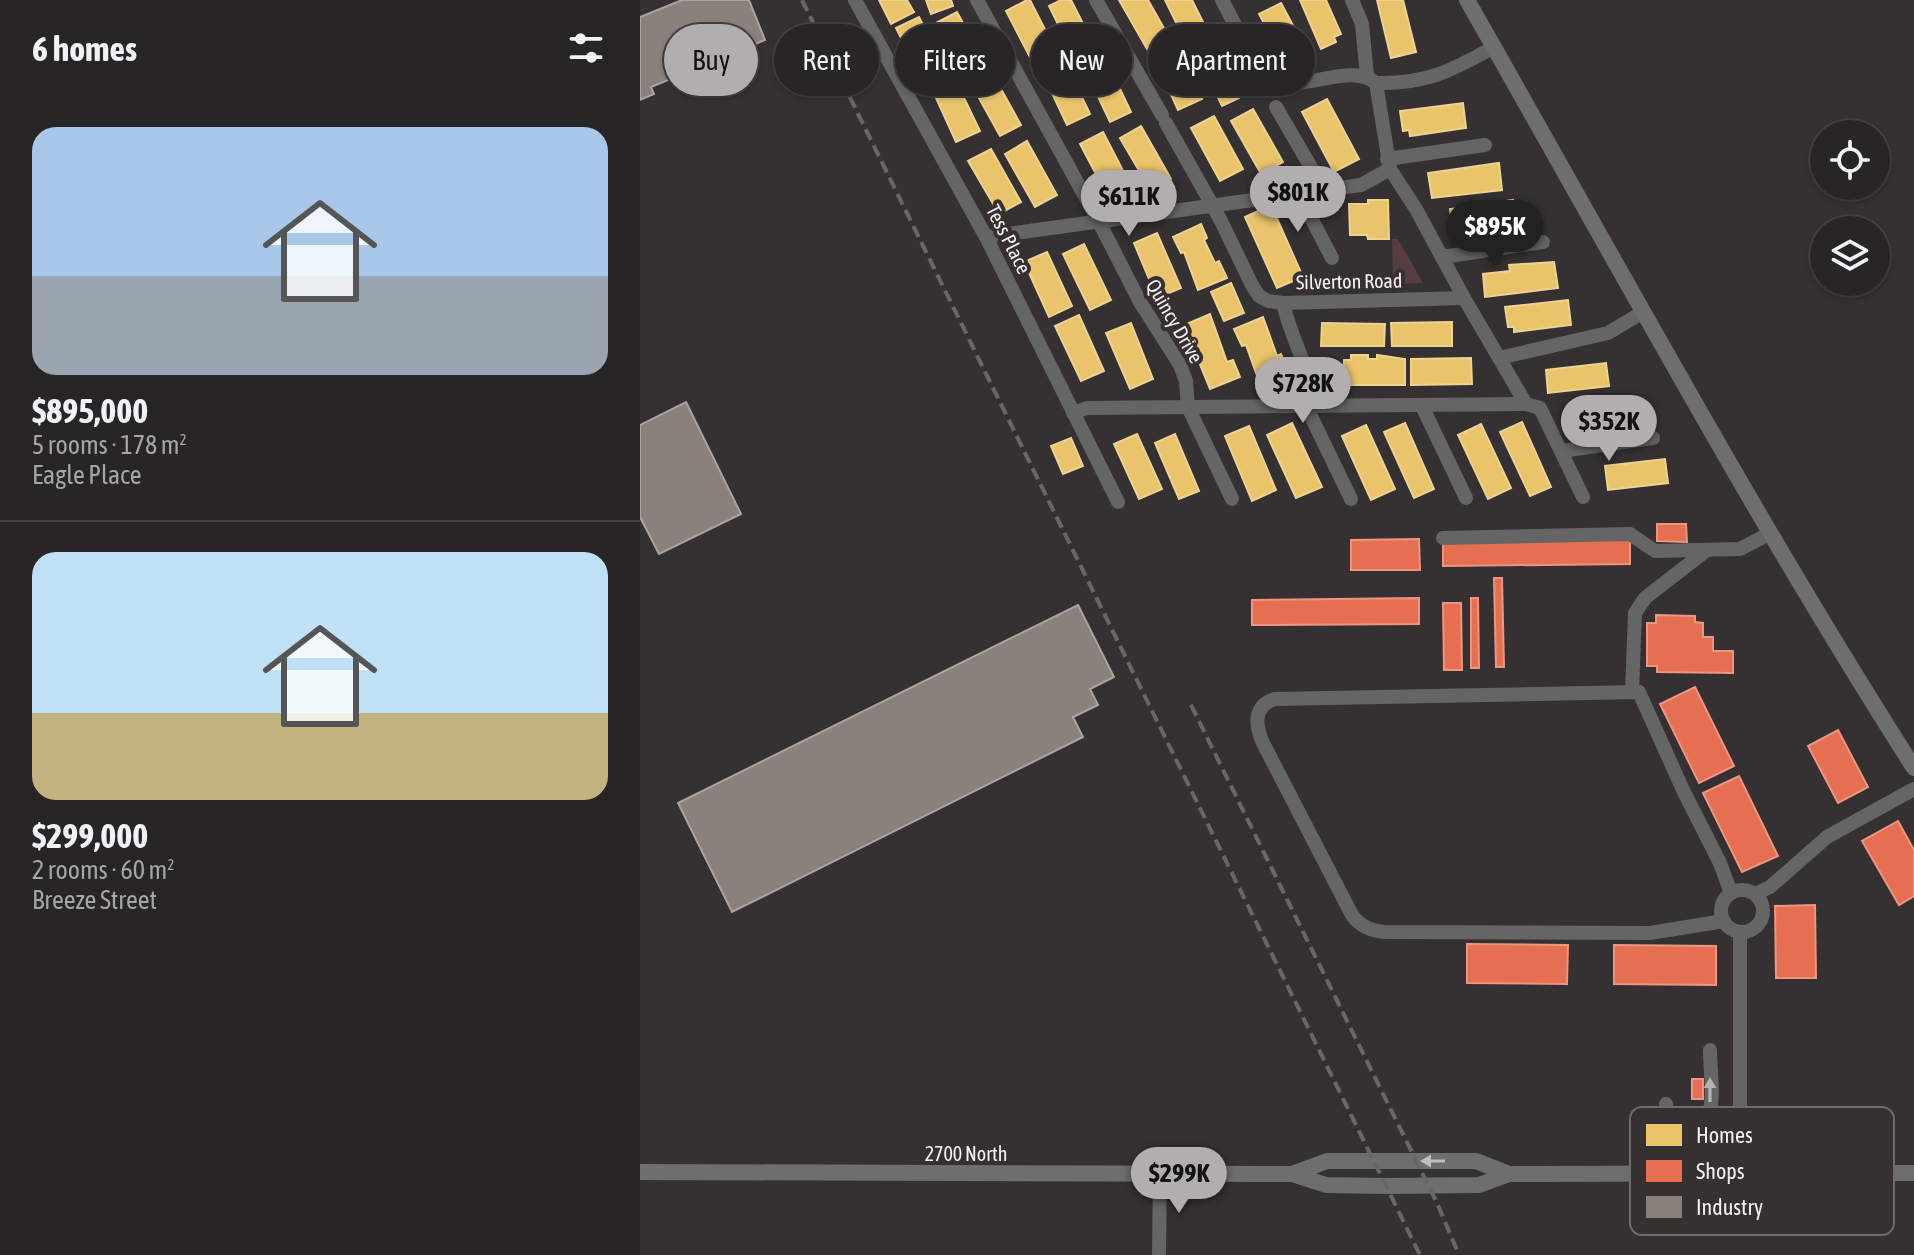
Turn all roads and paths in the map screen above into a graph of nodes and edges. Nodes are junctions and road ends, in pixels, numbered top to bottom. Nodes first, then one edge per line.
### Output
1 (855, 0) edge
2 (977, 0) edge
3 (1096, 0) edge
4 (1222, 0) edge
5 (1352, 0) edge
6 (1467, 0) edge
7 (1494, 47) junction
8 (1372, 80) junction
9 (1276, 107) dead end
10 (1485, 145) dead end
11 (1388, 164) junction
12 (1323, 188) junction
13 (1298, 193) junction
14 (1210, 205) junction
15 (1098, 220) junction
16 (986, 237) junction
17 (1543, 242) dead end
18 (1442, 257) junction
19 (1332, 258) dead end
20 (1464, 298) junction
21 (1283, 303) junction
22 (1643, 312) junction
23 (1499, 358) junction
24 (1526, 404) junction
25 (1312, 406) junction
26 (1422, 406) junction
27 (1188, 407) junction
28 (1073, 413) junction
29 (1653, 438) dead end
30 (1561, 451) junction
31 (1583, 497) dead end
32 (1466, 498) dead end
33 (1232, 499) dead end
34 (1351, 499) dead end
35 (1118, 502) dead end
36 (1769, 534) junction
37 (1443, 538) dead end
38 (1707, 550) junction
39 (1632, 692) junction
40 (1914, 768) edge
41 (1914, 789) edge
42 (1731, 893) junction
43 (1755, 894) junction
44 (1724, 921) junction
45 (1740, 932) junction
46 (1710, 1050) dead end
47 (1666, 1104) dead end
48 (1666, 1107) edge
49 (1710, 1107) edge
50 (1740, 1107) edge
51 (640, 1172) edge
52 (1630, 1173) edge
53 (1160, 1174) junction
54 (1292, 1174) junction
55 (1509, 1174) junction
56 (1159, 1255) edge

1 - 16 street, Tess Place
2 - 15 street, Quincy Drive
3 - 14 street
4 - 8 street
5 - 8 street
6 - 7 main road
7 - 8 street
7 - 22 main road
8 - 11 street
9 - 12 street
10 - 11 street
11 - 12 street
11 - 18 street
12 - 13 street
13 - 14 street
13 - 19 street
14 - 15 street
14 - 21 street
15 - 16 street
15 - 27 street, Quincy Drive
16 - 28 street, Tess Place
17 - 18 street
18 - 20 street
20 - 21 street, Silverton Road
20 - 23 street
21 - 25 street
22 - 23 street
22 - 36 main road
23 - 24 street
24 - 26 street
24 - 30 street
25 - 26 street
25 - 27 street
25 - 34 street
26 - 32 street
27 - 28 street
27 - 33 street, Quincy Drive
28 - 35 street, Tess Place
29 - 30 street
30 - 31 street
36 - 38 street
36 - 40 main road
37 - 38 street
38 - 39 street
39 - 42 street
39 - 44 street
41 - 43 street
42 - 43 street
42 - 44 street
43 - 45 street
44 - 45 street
45 - 50 street
49 -> 46 street
47 -> 48 street
51 - 53 main road, 2700 North
52 - 55 main road, 2700 North
53 - 54 main road, 2700 North
53 - 56 street
54 - 55 main road, 2700 North
55 -> 54 main road, 2700 North

